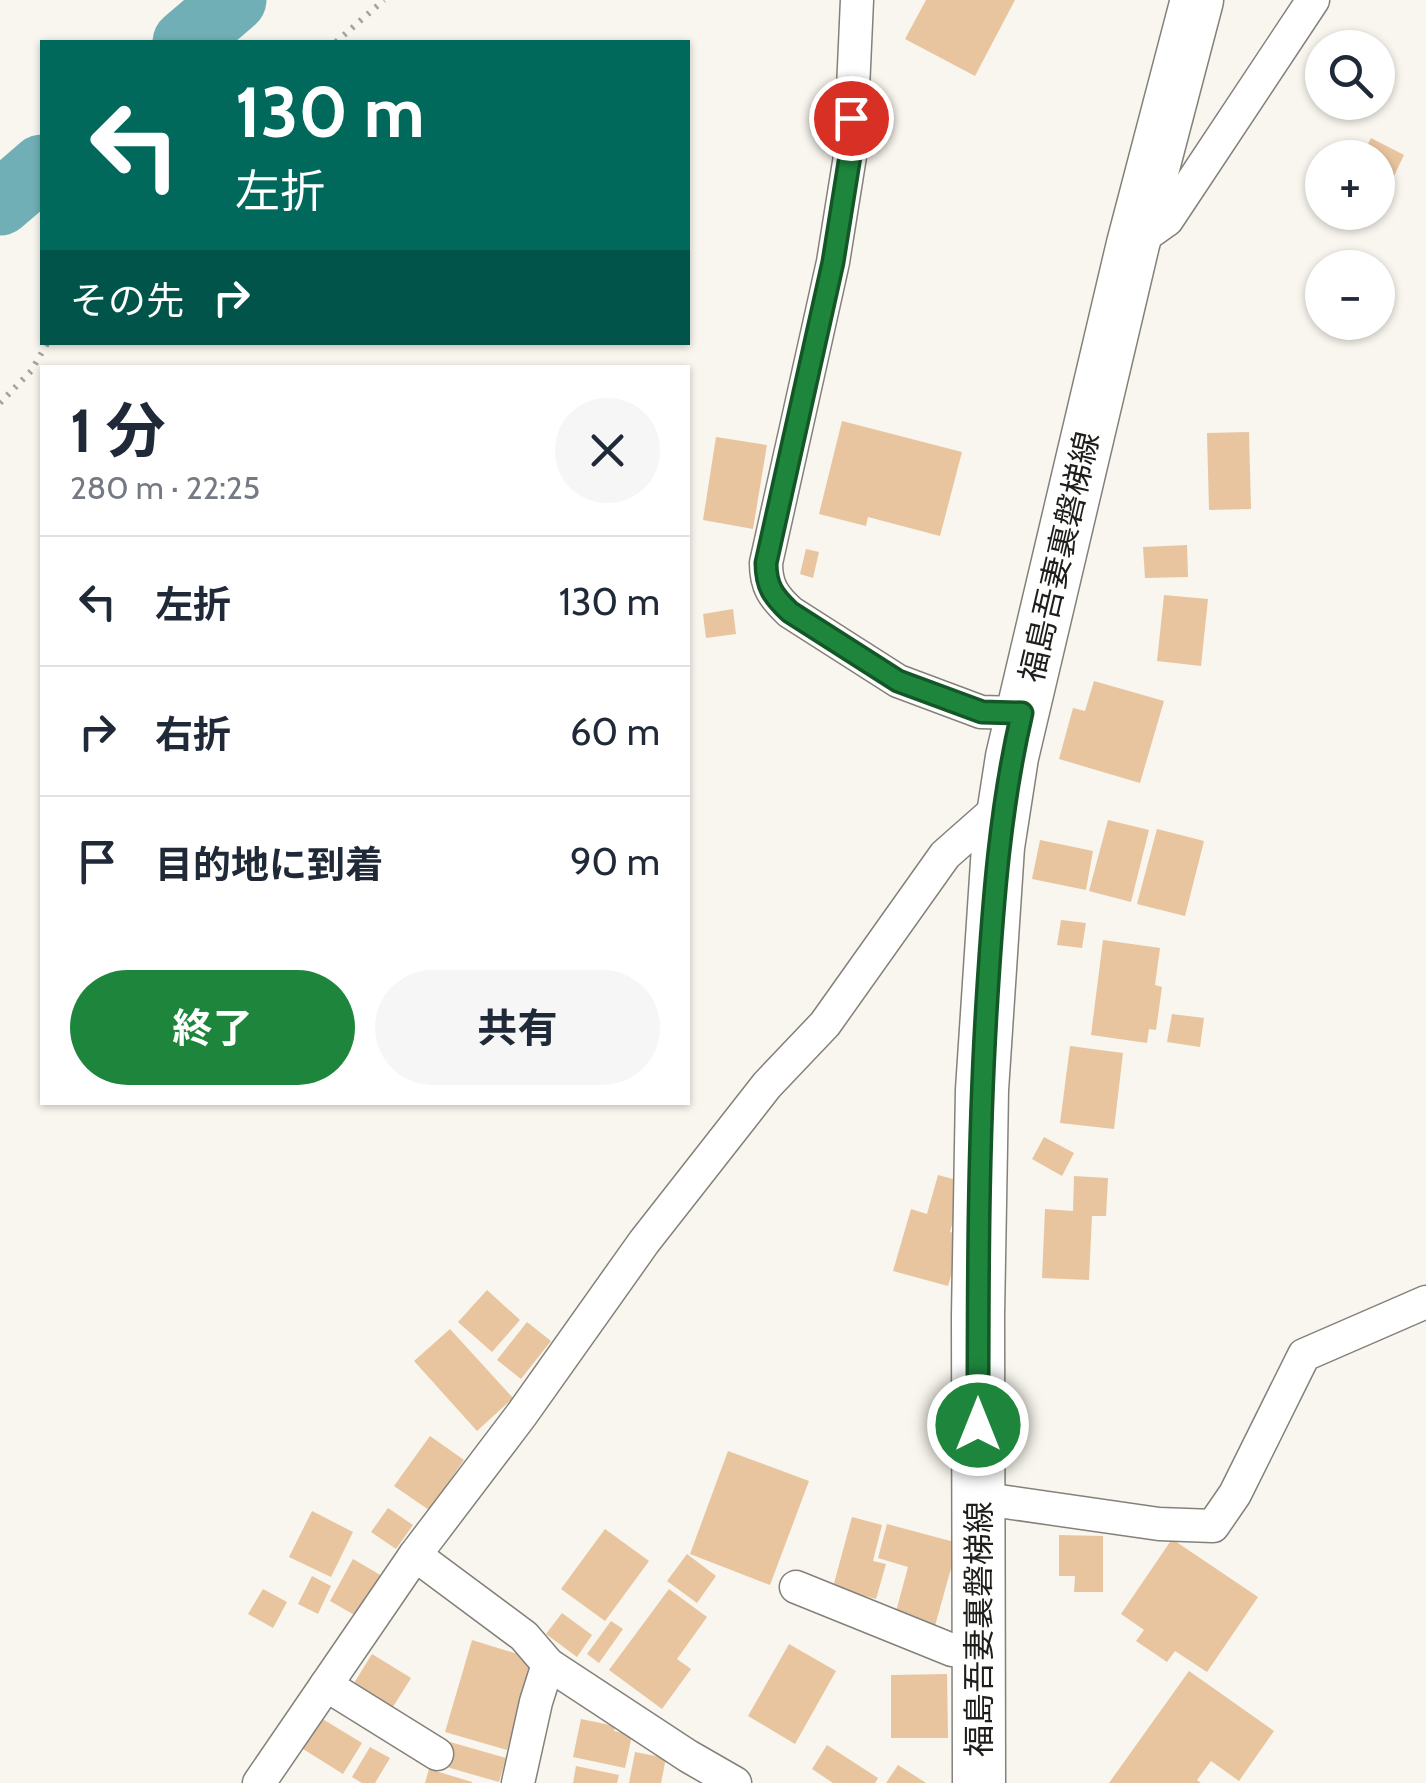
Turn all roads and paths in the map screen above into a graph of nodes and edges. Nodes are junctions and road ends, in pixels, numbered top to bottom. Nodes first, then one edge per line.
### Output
1 (384, 0) edge
2 (856, 0) edge
3 (1197, 0) edge
4 (1313, 0) edge
5 (338, 40) edge
6 (1133, 244) junction
7 (46, 345) edge
8 (0, 403) edge
9 (1022, 713) junction
10 (1005, 802) junction
11 (1426, 1302) edge
12 (978, 1498) junction
13 (416, 1554) junction
14 (796, 1587) dead end
15 (980, 1654) junction
16 (548, 1664) junction
17 (326, 1685) junction
18 (437, 1754) dead end
19 (684, 1770) edge
20 (258, 1783) edge
21 (518, 1783) edge
22 (735, 1783) edge
23 (979, 1783) edge

1 - 5 path
2 - 9 street
3 - 6 main road, 福島吾妻裏磐梯線
4 - 6 street
6 - 9 main road, 福島吾妻裏磐梯線
7 - 8 path
9 - 10 main road, 福島吾妻裏磐梯線
10 - 12 main road, 福島吾妻裏磐梯線
10 - 13 street
11 - 12 street
12 - 15 main road, 福島吾妻裏磐梯線
13 - 16 street
13 - 17 street
14 - 15 street
15 - 23 main road, 福島吾妻裏磐梯線
16 - 19 street
16 - 21 street
17 - 18 street
17 - 20 street
19 - 22 street

